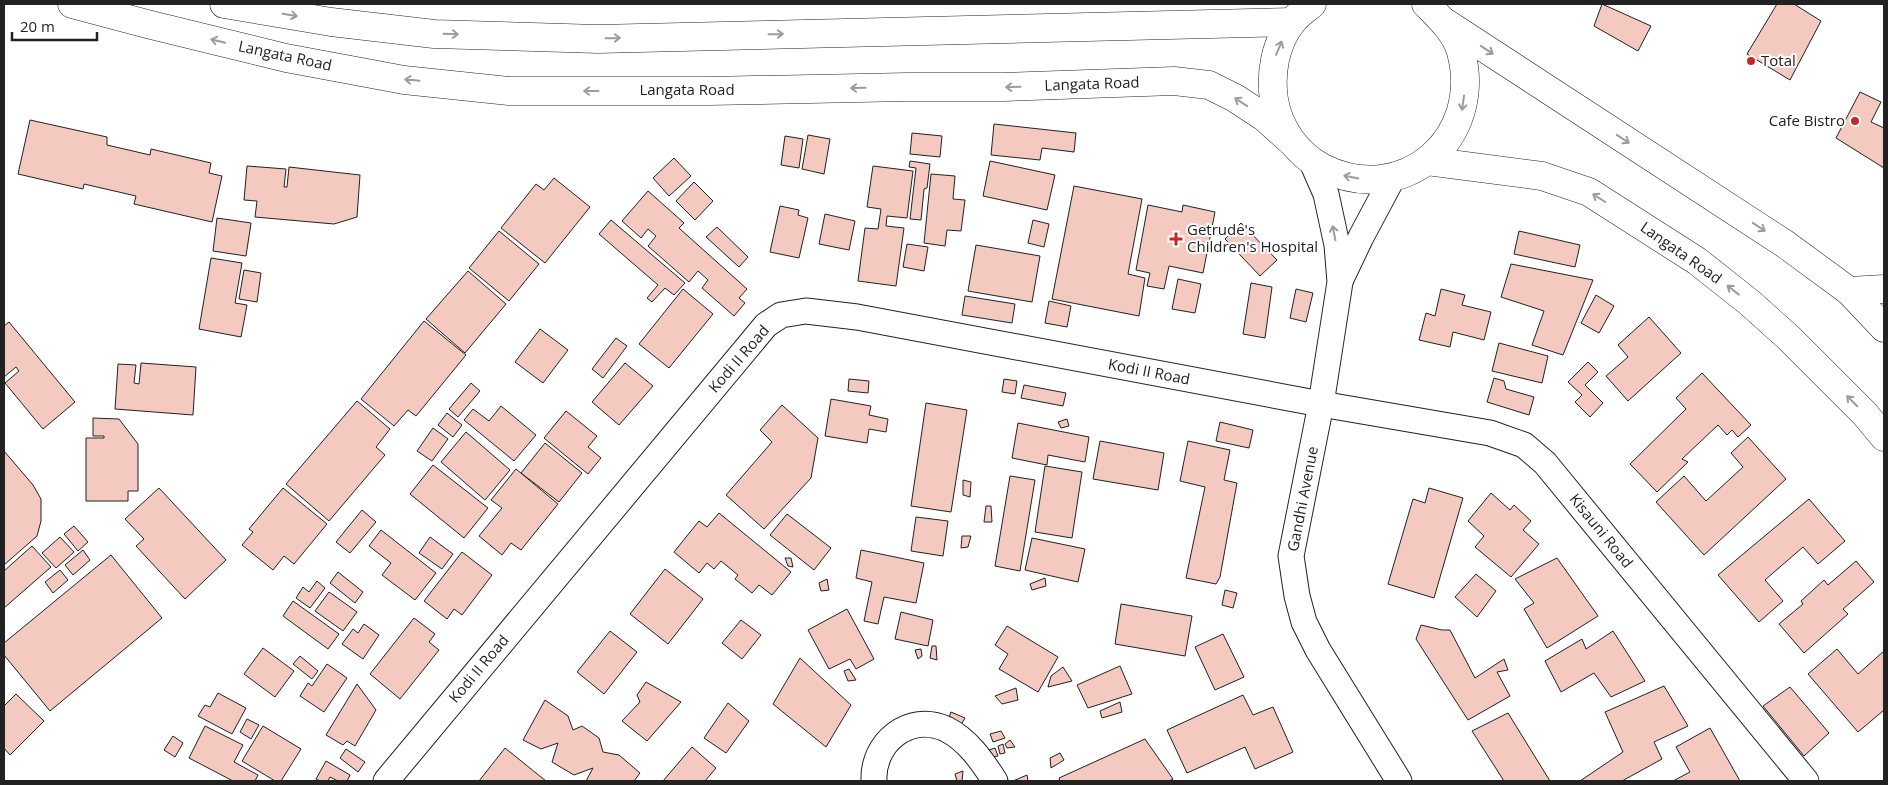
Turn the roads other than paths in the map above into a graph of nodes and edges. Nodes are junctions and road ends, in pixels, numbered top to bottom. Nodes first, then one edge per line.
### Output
1 (72, 4) edge
2 (224, 4) edge
3 (1426, 4) edge
4 (1302, 13) edge
5 (1446, 24) junction
6 (1293, 143) junction
7 (1427, 161) junction
8 (1312, 162) junction
9 (1393, 177) junction
10 (1340, 282) junction
11 (1884, 289) edge
12 (1849, 291) junction
13 (1884, 328) edge
14 (1321, 404) junction
15 (1884, 437) edge
16 (386, 781) edge
17 (874, 781) edge
18 (996, 781) edge
19 (1399, 781) edge
20 (1806, 781) edge

6 -> 1 main road, Langata Road
2 -> 4 main road
3 - 5 main road
6 -> 4 main road
5 -> 7 main road
5 -> 12 main road
6 - 8 main road
7 - 9 main road
15 -> 7 main road, Langata Road
9 -> 8 main road
10 -> 8 street, Gandhi Avenue
9 - 10 street, Gandhi Avenue
10 - 14 street, Gandhi Avenue
11 - 12 main road
12 - 13 main road
14 - 16 street, Kodi II Road
14 - 19 street, Gandhi Avenue
14 - 20 street, Kisauni Road
17 - 18 street

